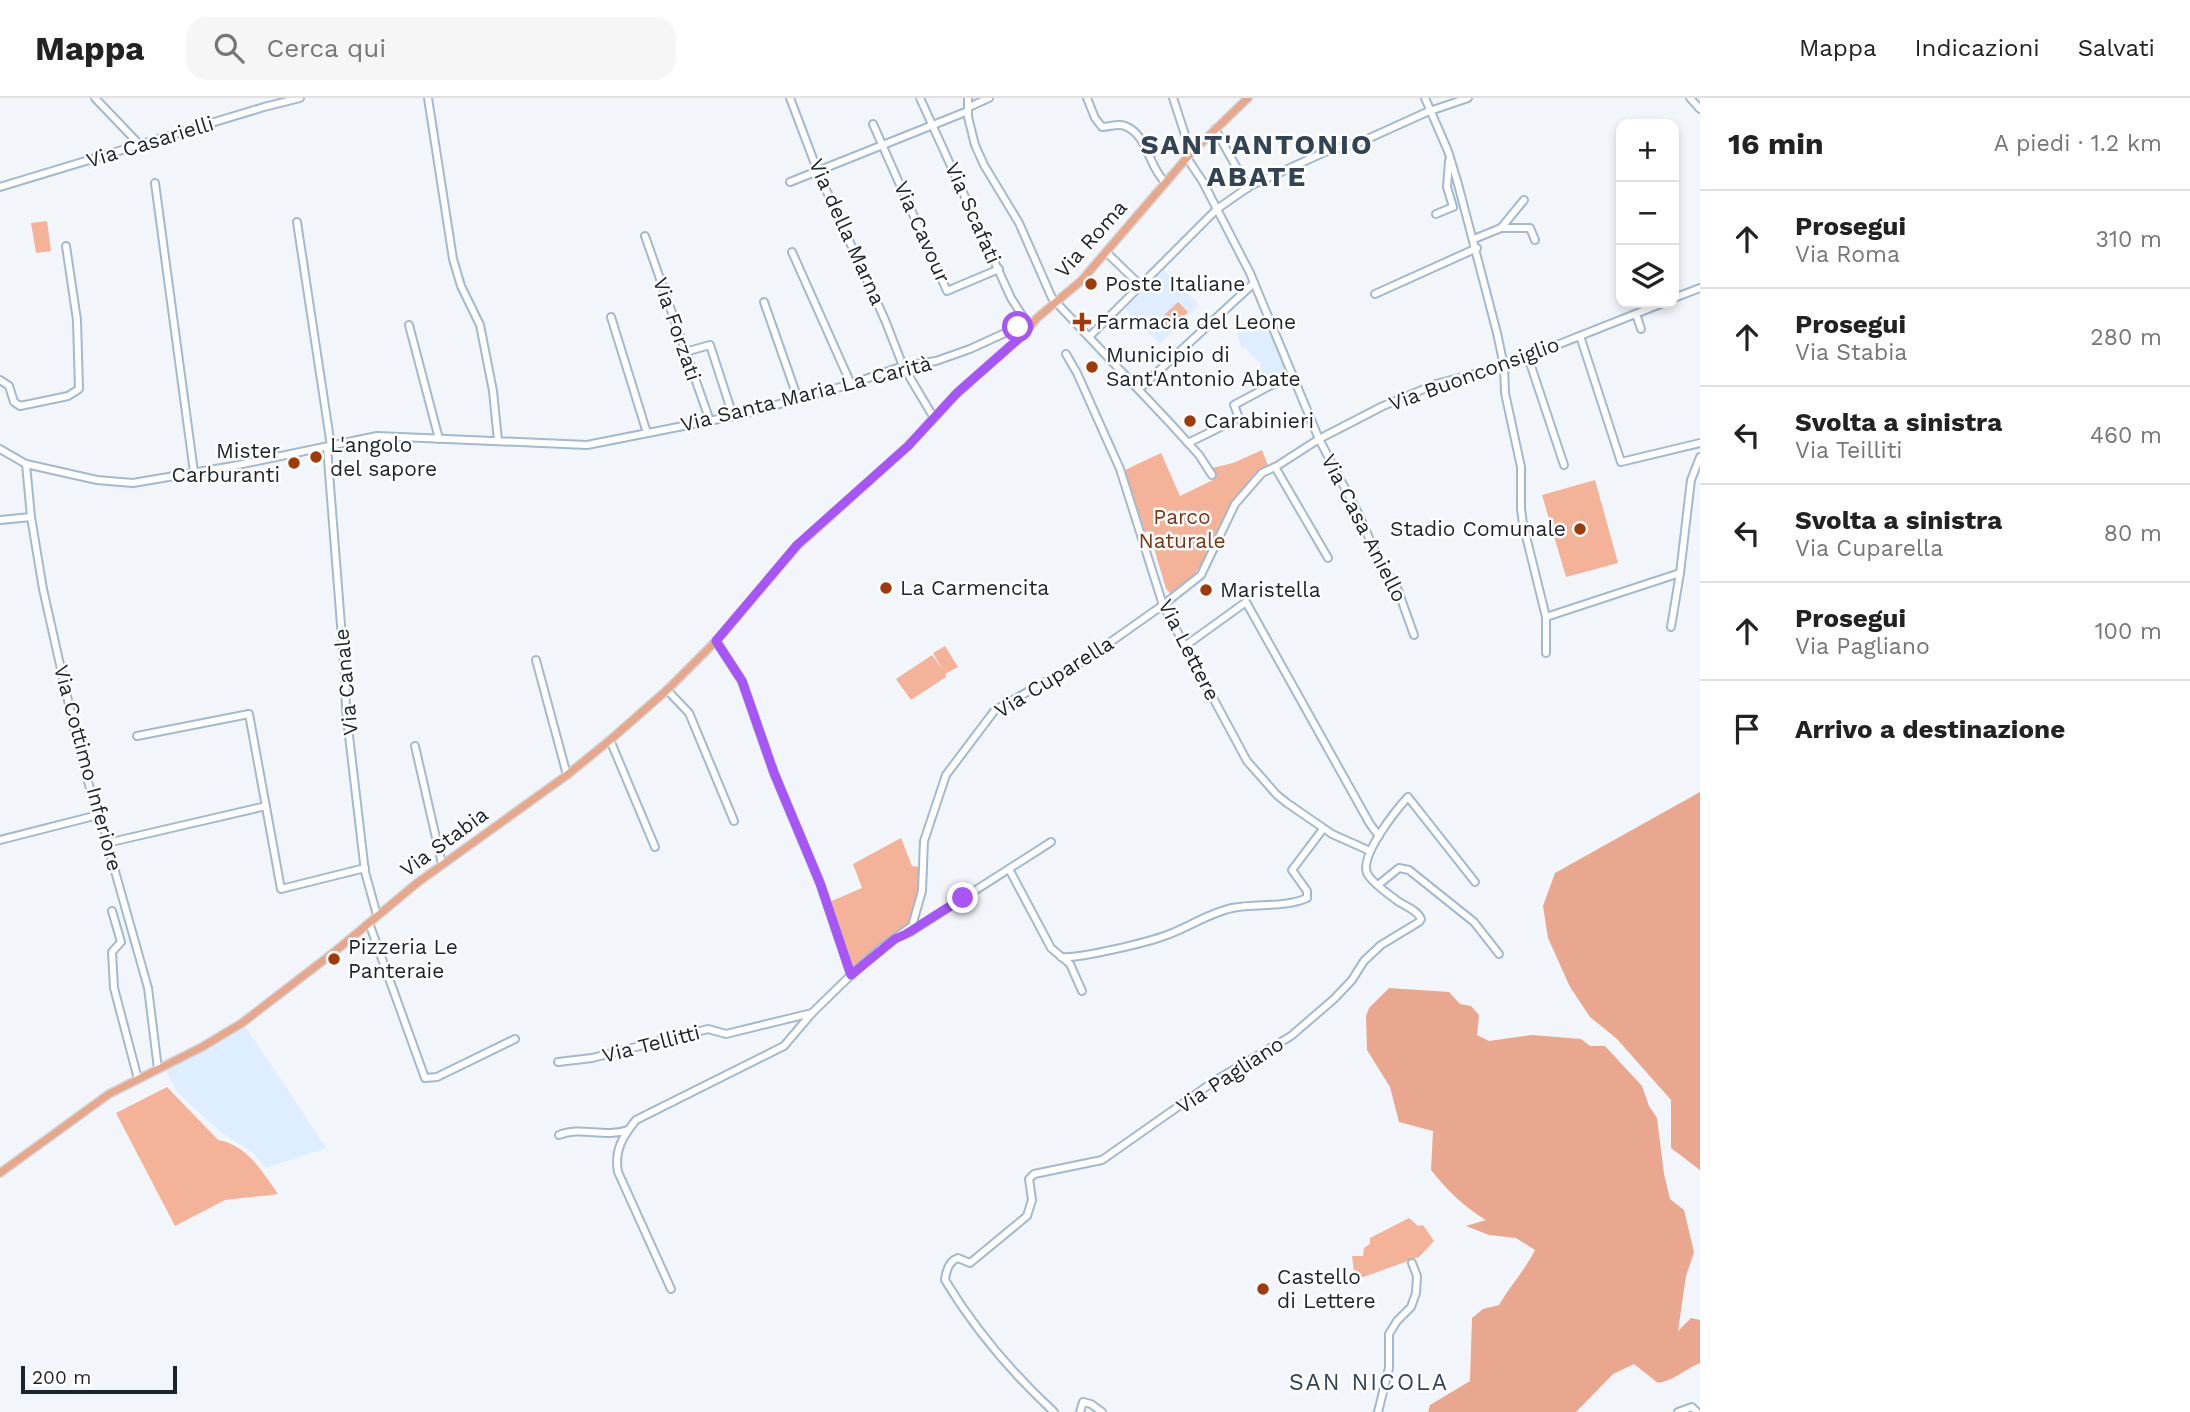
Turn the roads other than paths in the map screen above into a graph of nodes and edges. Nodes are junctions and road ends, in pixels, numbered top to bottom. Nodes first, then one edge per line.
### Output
1 (94, 98) edge
2 (257, 98) edge
3 (300, 98) edge
4 (428, 98) edge
5 (790, 98) edge
6 (920, 98) edge
7 (968, 98) edge
8 (989, 98) edge
9 (1087, 98) edge
10 (1173, 98) edge
11 (1248, 98) edge
12 (1425, 98) edge
13 (1464, 98) edge
14 (1690, 98) edge
15 (264, 107) junction
16 (968, 109) junction
17 (1700, 109) edge
18 (1431, 111) junction
19 (873, 124) dead end
20 (933, 126) junction
21 (1215, 129) junction
22 (141, 145) junction
23 (882, 146) junction
24 (1189, 155) junction
25 (1450, 159) junction
26 (818, 172) junction
27 (1165, 181) junction
28 (790, 182) dead end
29 (155, 183) dead end
30 (0, 187) edge
31 (1248, 188) junction
32 (1524, 200) dead end
33 (1217, 209) junction
34 (1436, 214) dead end
35 (297, 222) dead end
36 (1501, 228) junction
37 (645, 236) dead end
38 (1474, 239) junction
39 (1535, 240) dead end
40 (66, 246) dead end
41 (1477, 248) junction
42 (792, 252) dead end
43 (1106, 253) junction
44 (999, 269) junction
45 (1254, 283) junction
46 (1140, 285) junction
47 (1700, 289) edge
48 (1375, 293) dead end
49 (1679, 296) edge
50 (764, 302) dead end
51 (1055, 302) junction
52 (1650, 308) edge
53 (1636, 314) junction
54 (611, 317) dead end
55 (1617, 322) junction
56 (409, 326) dead end
57 (1029, 326) junction
58 (1642, 329) dead end
59 (1620, 330) dead end
60 (1580, 336) junction
61 (1089, 337) junction
62 (685, 352) junction
63 (1066, 354) dead end
64 (1528, 357) junction
65 (903, 366) junction
66 (1504, 366) junction
67 (1292, 374) junction
68 (0, 380) edge
69 (851, 384) junction
70 (1139, 389) junction
71 (798, 399) junction
72 (733, 416) junction
73 (934, 418) junction
74 (710, 421) junction
75 (647, 433) junction
76 (439, 439) junction
77 (1319, 439) junction
78 (498, 441) junction
79 (1188, 443) junction
80 (1700, 443) edge
81 (329, 446) junction
82 (0, 450) edge
83 (1700, 457) edge
84 (26, 464) junction
85 (1564, 465) dead end
86 (1275, 467) junction
87 (194, 472) junction
88 (1212, 475) dead end
89 (865, 485) joint
90 (30, 517) junction
91 (0, 520) edge
92 (1328, 558) dead end
93 (1680, 573) junction
94 (1163, 605) junction
95 (1546, 617) junction
96 (1671, 627) dead end
97 (1414, 635) dead end
98 (716, 641) junction
99 (1185, 646) junction
100 (1546, 653) dead end
101 (536, 660) dead end
102 (667, 690) junction
103 (137, 736) dead end
104 (610, 740) junction
105 (415, 746) dead end
106 (567, 775) junction
107 (266, 806) junction
108 (98, 815) junction
109 (734, 821) dead end
110 (1323, 828) junction
111 (1379, 836) junction
112 (0, 839) edge
113 (1051, 842) dead end
114 (107, 843) junction
115 (655, 847) dead end
116 (1370, 851) junction
117 (442, 864) junction
118 (365, 868) junction
119 (1009, 869) junction
120 (1475, 882) dead end
121 (1378, 884) junction
122 (112, 911) dead end
123 (377, 915) junction
124 (369, 923) junction
125 (899, 936) junction
126 (1499, 954) dead end
127 (1061, 957) junction
128 (851, 975) junction
129 (1082, 991) dead end
130 (812, 1013) junction
131 (515, 1039) dead end
132 (558, 1062) dead end
133 (158, 1069) junction
134 (138, 1079) junction
135 (628, 1130) junction
136 (559, 1135) dead end
137 (0, 1173) edge
138 (1412, 1264) dead end
139 (671, 1289) dead end
140 (1054, 1412) edge
141 (1080, 1412) edge
142 (1102, 1412) edge
143 (1378, 1412) edge
144 (1678, 1412) edge
145 (1697, 1412) edge

1 - 22 street
2 - 15 street
3 - 15 street, Via Casarielli
4 - 78 street
5 - 26 street, Via della Marna
6 - 20 street, Via Scafati
7 - 16 street
8 - 16 street
9 - 27 street
10 - 24 street, Via Casa Aniello
11 - 21 main road, Via Roma
12 - 18 street
13 - 18 street
14 - 17 street
15 - 22 street, Via Casarielli
16 - 20 street
16 - 51 street
18 - 25 street
18 - 31 street
19 - 23 street, Via Cavour
20 - 23 street
20 - 44 street, Via Scafati
21 - 24 main road, Via Roma
21 - 31 street
22 - 30 street, Via Casarielli
23 - 26 street
23 - 44 street, Via Cavour
24 - 27 main road, Via Roma
24 - 33 street, Via Casa Aniello
25 - 34 street
25 - 38 street
26 - 28 street
26 - 65 street, Via della Marna
27 - 43 main road, Via Roma
29 - 87 street
31 - 33 street
32 - 36 street
33 - 45 street, Via Casa Aniello
33 - 46 street
35 - 81 street, Via Canale
36 - 38 street
36 - 39 street
37 - 62 street, Via Forzati
38 - 41 street
40 - 68 street
41 - 48 street
41 - 66 street
42 - 69 street
43 - 46 street
43 - 51 main road, Via Roma
44 - 57 street, Via Scafati
45 - 67 street, Via Casa Aniello
45 - 70 street
46 - 61 street
47 - 49 street
50 - 71 street
51 - 57 main road, Via Roma
51 - 61 street
52 - 53 street, Via Buonconsiglio
53 - 55 street, Via Buonconsiglio
53 - 58 street
54 - 75 street
55 - 59 street
55 - 60 street, Via Buonconsiglio
56 - 76 street
57 - 65 street, Via Santa Maria La Carità
57 - 73 main road, Via Roma
60 - 64 street, Via Buonconsiglio
60 - 80 street
61 - 70 street
62 - 72 street
62 - 74 street, Via Forzati
63 - 94 street, Via Lettere
64 - 66 street, Via Buonconsiglio
64 - 85 street
65 - 69 street, Via Santa Maria La Carità
65 - 73 street, Via della Marna
66 - 77 street, Via Buonconsiglio
66 - 95 street
67 - 77 street, Via Casa Aniello
67 - 79 street
69 - 71 street, Via Santa Maria La Carità
70 - 79 street
71 - 72 street, Via Santa Maria La Carità
72 - 74 street, Via Santa Maria La Carità
73 - 89 main road, Via Roma
74 - 75 street, Via Santa Maria La Carità
75 - 78 street, Via Santa Maria La Carità
76 - 78 street, Via Santa Maria La Carità
76 - 81 street, Via Santa Maria La Carità
77 - 86 street, Via Buonconsiglio
77 - 97 street, Via Casa Aniello
79 - 88 street
81 - 87 street, Via Santa Maria La Carità
81 - 118 street, Via Canale
82 - 84 street, Via Santa Maria La Carità
83 - 93 street
84 - 87 street, Via Santa Maria La Carità
84 - 90 street, Via Cottimo Inferiore
86 - 92 street
86 - 94 street, Via Buonconsiglio
89 - 98 main road, Via Stabia
90 - 91 street
90 - 108 street, Via Cottimo Inferiore
93 - 95 street
93 - 96 street
94 - 99 street, Via Lettere
94 - 125 street, Via Cuparella
95 - 100 street
98 - 102 main road, Via Stabia
98 - 128 street
99 - 110 street, Via Lettere
99 - 111 street
101 - 106 street
102 - 104 main road, Via Stabia
102 - 109 street
103 - 107 street
104 - 106 main road, Via Stabia
104 - 115 street
105 - 117 street
106 - 117 main road, Via Stabia
107 - 114 street
107 - 118 street
108 - 112 street
108 - 114 street, Via Cottimo Inferiore
110 - 116 street, Via Lettere
110 - 127 street
111 - 116 street
111 - 120 street
113 - 119 street
114 - 133 street, Via Cottimo Inferiore
116 - 121 street
117 - 123 main road, Via Stabia
118 - 123 street, Via Canale
119 - 125 street
119 - 127 street
121 - 126 street
121 - 140 street, Via Pagliano
122 - 134 street
123 - 124 main road, Via Stabia
124 - 131 street
124 - 133 main road, Via Stabia
125 - 128 street, Via Cuparella
127 - 129 street
128 - 130 street
130 - 132 street, Via Tellitti
130 - 135 street
133 - 134 main road, Via Stabia
134 - 137 main road, Via Stabia
135 - 136 street
135 - 139 street
138 - 143 street
141 - 142 street
144 - 145 street

